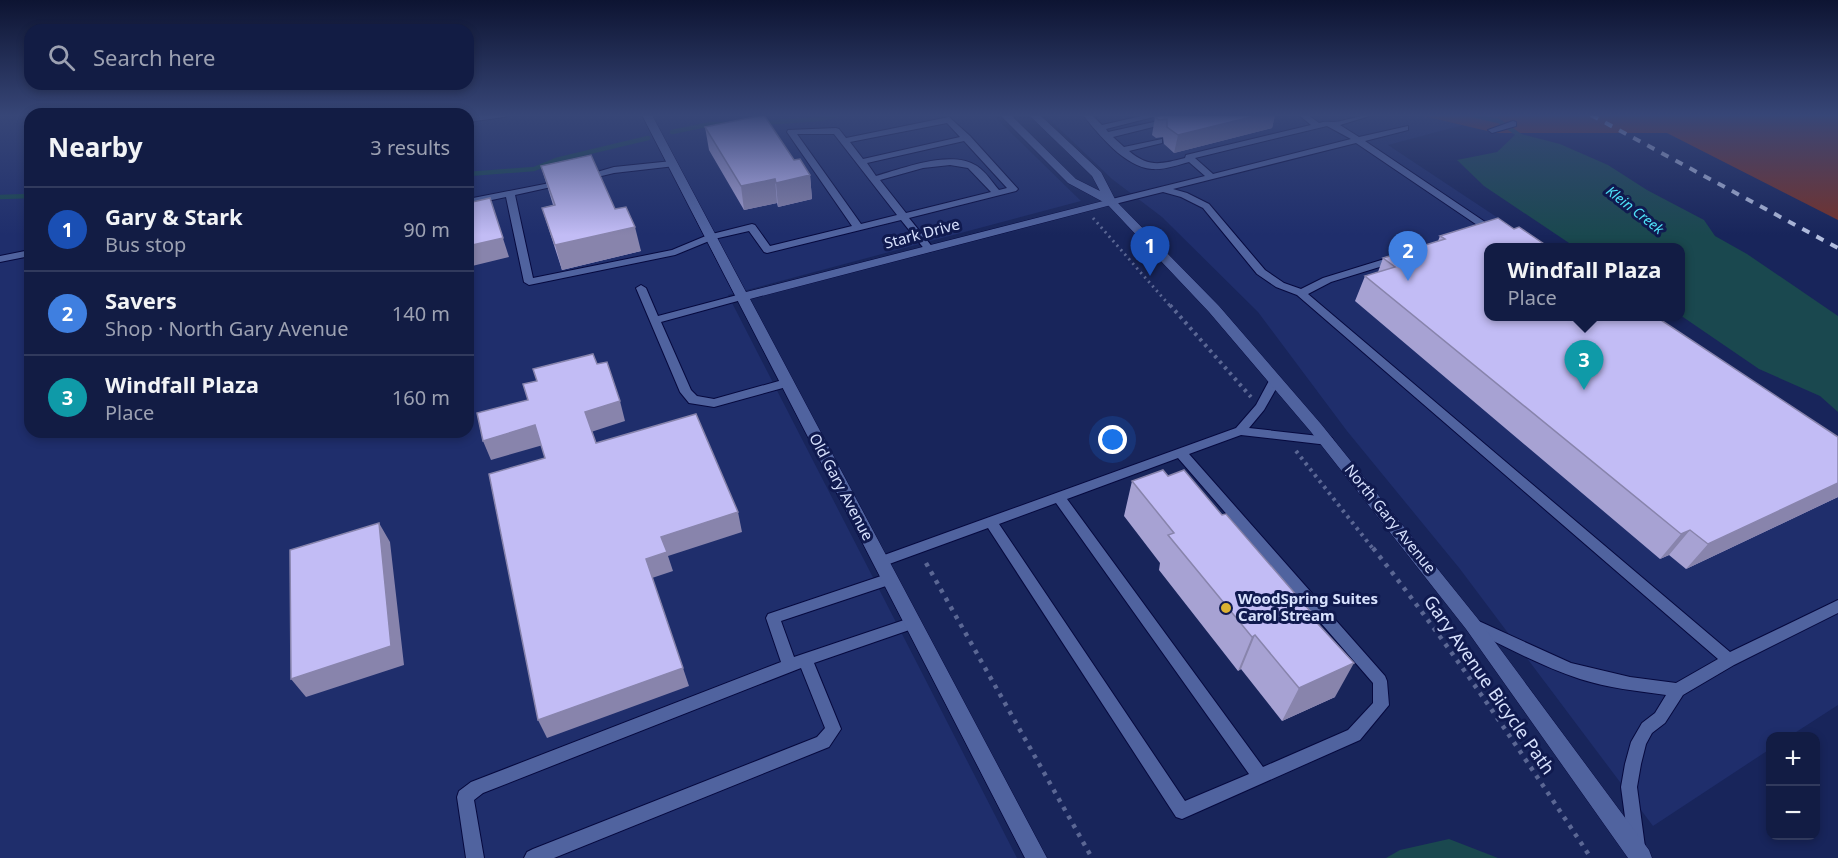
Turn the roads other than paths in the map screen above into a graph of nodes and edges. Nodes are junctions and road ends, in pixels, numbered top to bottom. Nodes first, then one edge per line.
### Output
1 (667, 155) edge
2 (807, 155) edge
3 (855, 155) edge
4 (892, 155) edge
5 (982, 155) edge
6 (1046, 155) edge
7 (1077, 155) edge
8 (1128, 155) edge
9 (1201, 155) edge
10 (1299, 155) edge
11 (1380, 155) edge
12 (1190, 158) junction
13 (861, 162) junction
14 (672, 164) junction
15 (1212, 177) junction
16 (579, 178) edge
17 (874, 178) junction
18 (568, 181) edge
19 (1163, 189) junction
20 (997, 193) junction
21 (510, 194) junction
22 (474, 201) edge
23 (1111, 202) junction
24 (904, 216) junction
25 (858, 228) junction
26 (1472, 235) edge
27 (711, 237) junction
28 (929, 249) junction
29 (24, 254) edge
30 (1407, 255) edge
31 (0, 259) edge
32 (641, 288) dead end
33 (1301, 293) junction
34 (741, 297) junction
35 (655, 320) junction
36 (1275, 380) junction
37 (786, 383) junction
38 (1240, 431) junction
39 (1328, 441) junction
40 (1181, 454) junction
41 (1058, 497) junction
42 (991, 522) junction
43 (881, 562) junction
44 (890, 579) junction
45 (1838, 606) edge
46 (913, 623) junction
47 (1472, 624) junction
48 (1729, 660) junction
49 (798, 663) junction
50 (1678, 690) junction
51 (1260, 776) junction
52 (1640, 856) edge
53 (475, 858) edge
54 (533, 858) edge
55 (1036, 858) edge

1 - 14 street, Old Gary Avenue
2 - 25 lane
3 - 13 lane
4 - 13 lane
5 - 20 lane
6 - 23 street
7 - 23 street
8 - 12 lane
9 - 12 lane
10 - 15 lane
11 - 26 lane
12 - 15 lane
13 - 17 lane
14 - 16 lane
14 - 27 street, Old Gary Avenue
15 - 19 lane
17 - 20 lane
17 - 24 lane
18 - 21 lane
19 - 23 lane
19 - 33 lane
20 - 24 lane
21 - 22 lane
21 - 27 lane
23 - 28 street, Stark Drive
23 - 36 street, North Gary Avenue
24 - 25 lane
24 - 28 lane
25 - 27 lane
27 - 34 street, Old Gary Avenue
28 - 34 street, Stark Drive
29 - 31 lane
30 - 33 lane
32 - 35 lane
33 - 48 lane
34 - 35 lane
34 - 37 street, Old Gary Avenue
35 - 37 lane
36 - 38 lane
36 - 39 street, North Gary Avenue
37 - 43 street, Old Gary Avenue
38 - 39 lane
38 - 40 lane
39 - 47 street, North Gary Avenue
40 - 41 lane
40 - 51 lane
41 - 42 lane
41 - 51 lane
42 - 43 lane
42 - 51 lane
43 - 44 street, Old Gary Avenue
44 - 46 street, Old Gary Avenue
44 - 49 lane
45 - 48 lane
46 - 49 lane
46 - 55 street, Old Gary Avenue
47 - 50 lane
47 - 52 street, North Gary Avenue
48 - 50 lane
49 - 53 lane
49 - 54 lane
50 - 52 lane

